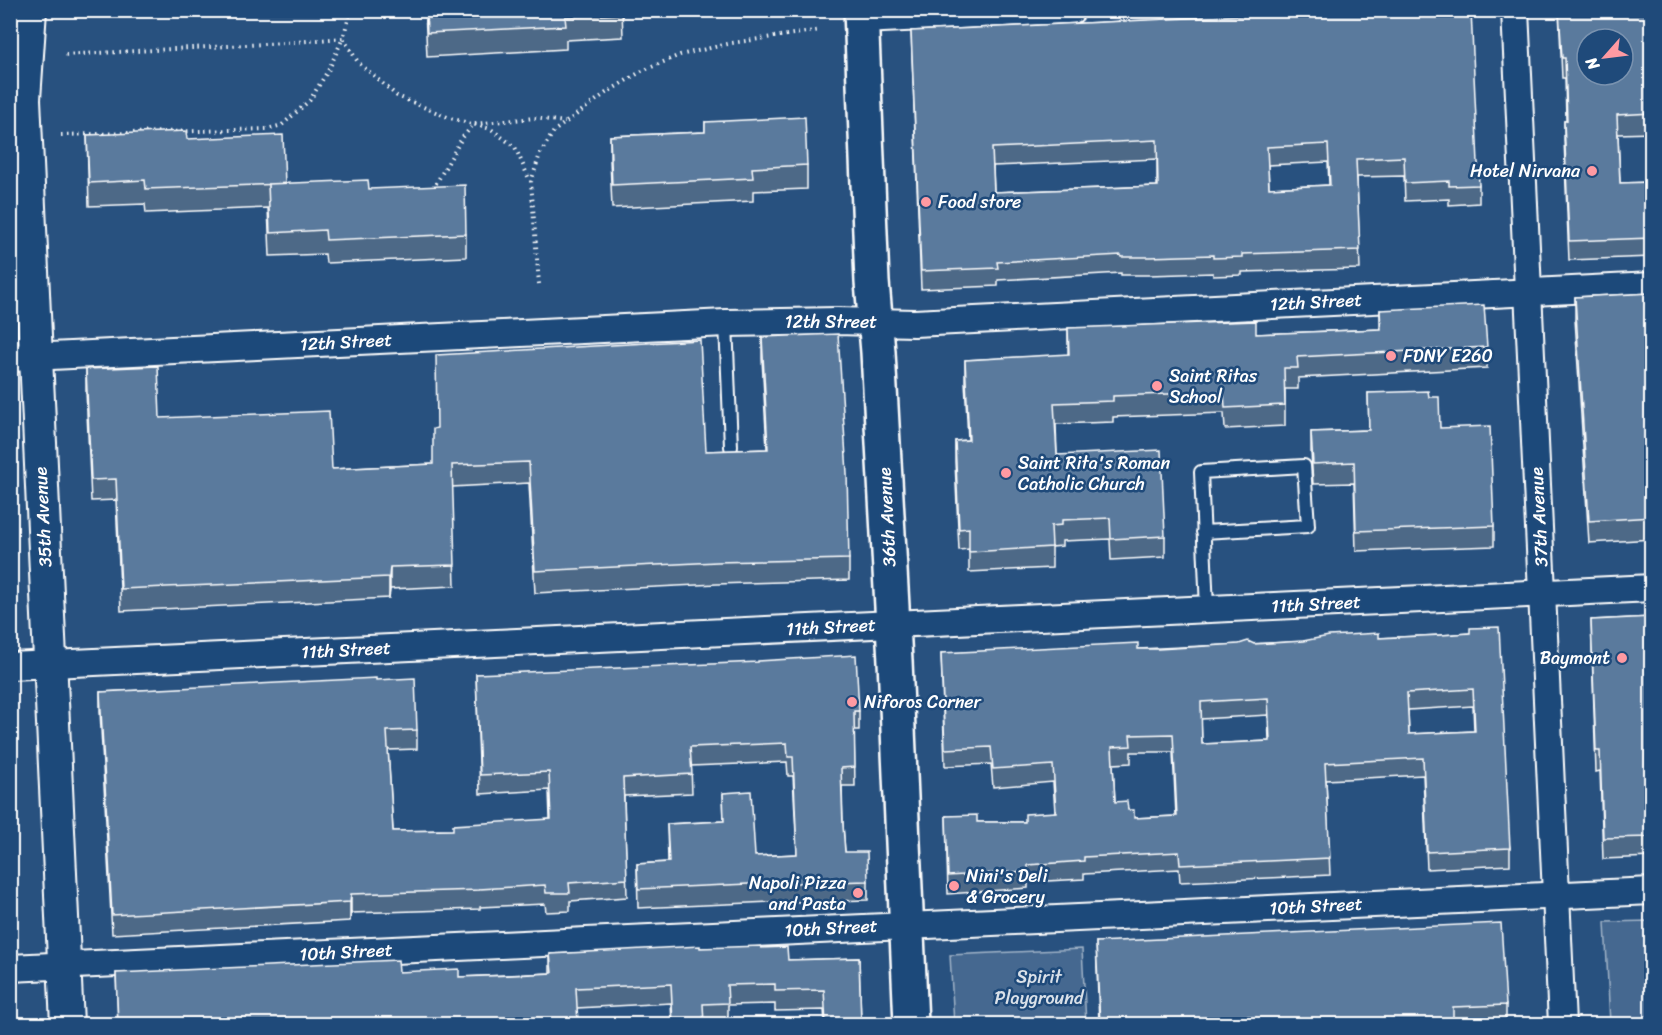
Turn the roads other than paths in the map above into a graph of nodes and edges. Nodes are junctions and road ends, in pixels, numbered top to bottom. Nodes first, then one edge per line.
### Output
1 (30, 10) edge
2 (1072, 10) edge
3 (1515, 10) edge
4 (862, 15) edge
5 (1652, 286) edge
6 (1528, 291) junction
7 (876, 321) junction
8 (726, 323) junction
9 (23, 357) edge
10 (731, 447) dead end
11 (1203, 532) junction
12 (1652, 588) edge
13 (1542, 593) junction
14 (1207, 609) junction
15 (893, 624) junction
16 (50, 664) junction
17 (10, 666) edge
18 (1652, 891) edge
19 (1556, 894) junction
20 (907, 925) junction
21 (64, 965) junction
22 (10, 968) edge
23 (66, 1024) edge
24 (911, 1024) edge
25 (1562, 1024) edge

1 - 9 street, 35th Avenue
2 - 4 street
3 - 6 street, 37th Avenue
4 - 7 main road, 36th Avenue
5 - 6 street, 12th Street
6 - 7 street, 12th Street
6 - 13 street, 37th Avenue
7 - 8 street, 12th Street
7 - 15 main road, 36th Avenue
8 - 9 street, 12th Street
8 - 10 lane
9 - 16 street, 35th Avenue
11 - 11 lane
11 - 14 lane
12 - 13 street, 11th Street
13 - 14 street, 11th Street
13 - 19 street, 37th Avenue
14 - 15 street, 11th Street
15 - 16 street, 11th Street
15 - 20 main road, 36th Avenue
16 - 17 street, 11th Street
16 - 21 street, 35th Avenue
18 - 19 street, 10th Street
19 - 20 street, 10th Street
19 - 25 street, 37th Avenue
20 - 21 street, 10th Street
20 - 24 main road, 36th Avenue
21 - 22 street, 10th Street
21 - 23 street, 35th Avenue

